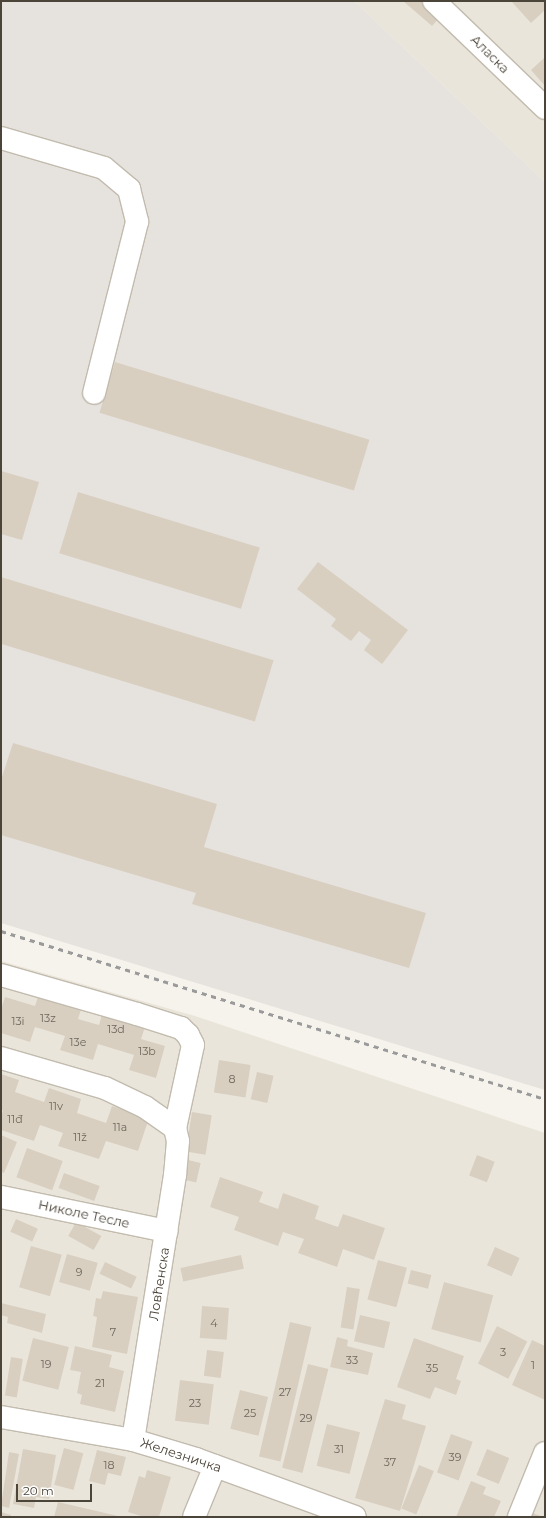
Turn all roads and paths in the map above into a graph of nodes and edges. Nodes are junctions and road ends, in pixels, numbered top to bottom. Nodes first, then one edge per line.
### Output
1 (434, 1) edge
2 (545, 108) edge
3 (1, 138) edge
4 (94, 393) dead end
5 (1, 975) edge
6 (1, 1058) edge
7 (175, 1128) junction
8 (1, 1197) edge
9 (167, 1231) junction
10 (1, 1417) edge
11 (133, 1440) junction
12 (545, 1454) edge
13 (214, 1466) junction
14 (194, 1517) edge
15 (355, 1517) edge
16 (519, 1517) edge

1 - 2 street, Аласка
3 - 4 street
5 - 7 street, Ловћенска
6 - 7 street
7 - 9 street, Ловћенска
8 - 9 street, Николе Тесле
9 - 11 street, Ловћенска
10 - 11 street, Железничка
11 - 13 street, Железничка
12 - 16 street
13 - 14 street
13 - 15 street, Железничка

